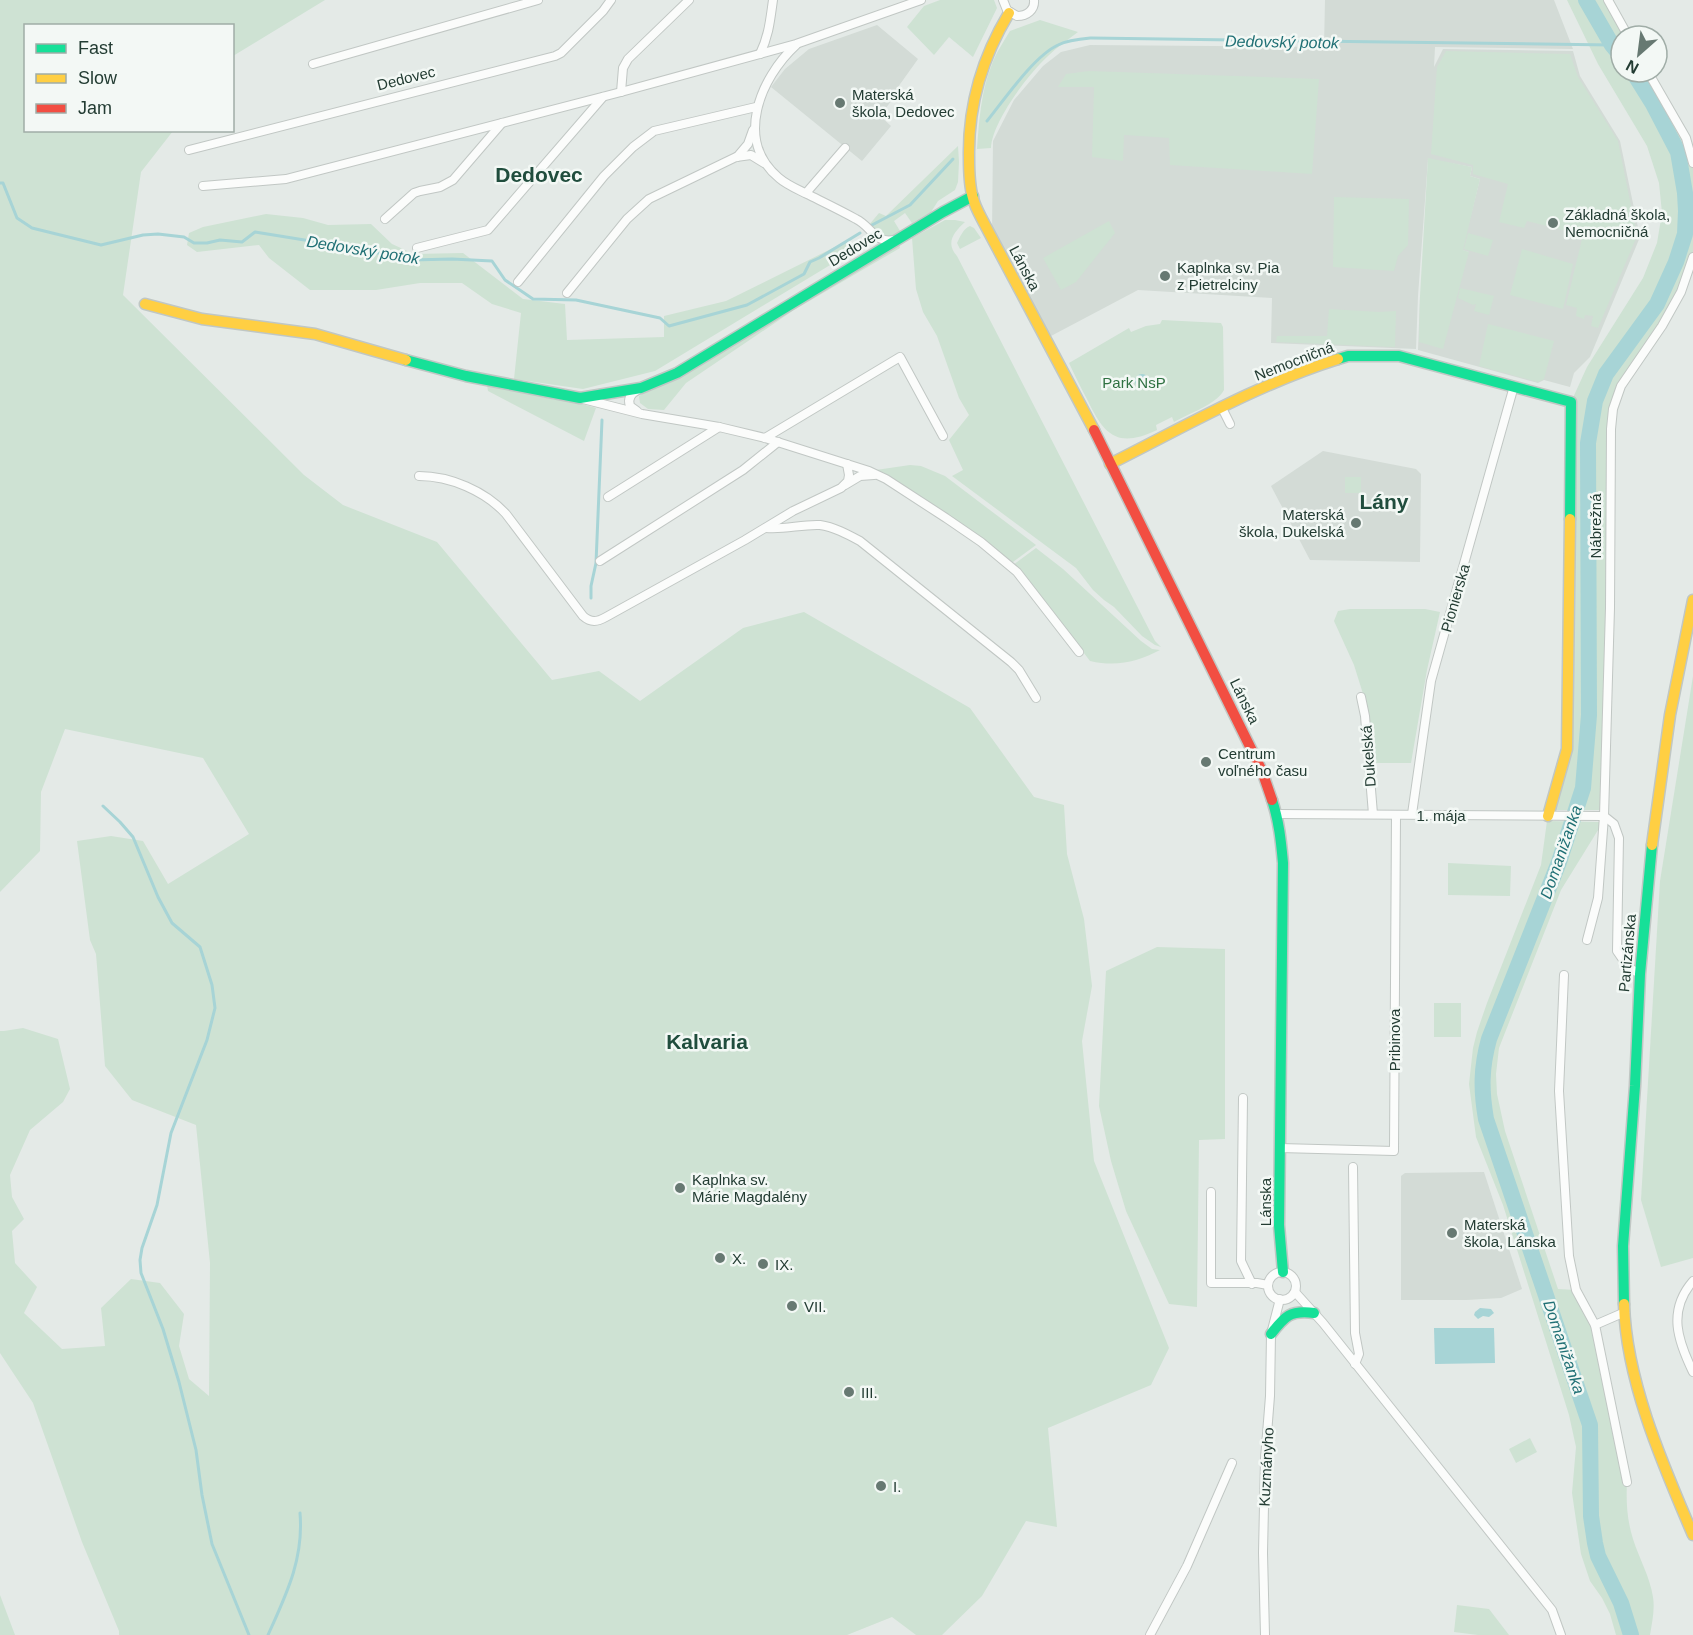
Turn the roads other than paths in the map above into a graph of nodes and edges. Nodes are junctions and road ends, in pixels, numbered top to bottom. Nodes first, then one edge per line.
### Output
1 (538, 0) edge
2 (610, 0) edge
3 (689, 0) edge
4 (773, 0) edge
5 (921, 0) edge
6 (1003, 0) edge
7 (1034, 0) edge
8 (1608, 0) edge
9 (1009, 13) junction
10 (1621, 24) edge
11 (796, 45) junction
12 (760, 54) junction
13 (313, 64) dead end
14 (1655, 84) edge
15 (621, 92) junction
16 (603, 97) junction
17 (756, 107) junction
18 (502, 122) junction
19 (754, 126) junction
20 (845, 148) dead end
21 (189, 150) dead end
22 (736, 157) junction
23 (1693, 163) edge
24 (766, 164) junction
25 (203, 186) dead end
26 (806, 194) junction
27 (973, 196) junction
28 (386, 219) dead end
29 (898, 239) junction
30 (417, 248) dead end
31 (1693, 257) edge
32 (518, 282) dead end
33 (567, 293) dead end
34 (145, 304) dead end
35 (1514, 386) junction
36 (641, 388) junction
37 (580, 398) junction
38 (1571, 402) joint
39 (1222, 408) junction
40 (642, 414) junction
41 (1230, 423) dead end
42 (719, 428) junction
43 (943, 436) dead end
44 (765, 438) junction
45 (778, 442) junction
46 (847, 464) junction
47 (1110, 464) junction
48 (419, 476) dead end
49 (886, 479) junction
50 (841, 488) junction
51 (609, 497) dead end
52 (766, 528) junction
53 (600, 561) dead end
54 (1693, 600) edge
55 (1079, 652) dead end
56 (1361, 697) dead end
57 (1036, 698) dead end
58 (1277, 814) junction
59 (1372, 814) junction
60 (1412, 814) junction
61 (1396, 815) junction
62 (1548, 816) junction
63 (1604, 816) junction
64 (1587, 940) dead end
65 (1640, 974) junction
66 (1564, 975) dead end
67 (1244, 1098) dead end
68 (1280, 1148) junction
69 (1353, 1167) dead end
70 (1211, 1192) dead end
71 (1283, 1272) junction
72 (1693, 1281) edge
73 (1252, 1284) junction
74 (1268, 1285) junction
75 (1295, 1292) junction
76 (1280, 1299) junction
77 (1625, 1312) junction
78 (1314, 1313) junction
79 (1595, 1325) junction
80 (1271, 1334) junction
81 (1355, 1364) junction
82 (1693, 1372) edge
83 (1232, 1463) dead end
84 (1627, 1482) dead end
85 (1693, 1535) edge
86 (1150, 1635) edge
87 (1265, 1635) edge
88 (1561, 1635) edge

1 - 13 street
2 - 21 street, Dedovec
3 - 15 street
4 - 12 street
5 - 11 street, Dedovec
6 - 9 street
7 - 9 street
8 - 10 street
9 - 27 street
11 - 12 street, Dedovec
11 - 17 street, Dedovec
12 - 15 street, Dedovec
14 - 23 street
15 - 16 street, Dedovec
16 - 18 street, Dedovec
16 - 30 street
17 - 19 street, Dedovec
17 - 32 street
18 - 25 street, Dedovec
18 - 28 street
19 - 22 street
19 - 24 street, Dedovec
20 - 26 street
22 - 24 street
22 - 33 street
24 - 26 street, Dedovec
26 - 29 street, Dedovec
27 - 29 street, Dedovec
27 - 47 street, Lánska
29 - 36 street, Dedovec
31 - 63 street, Nábrežná
34 - 37 street, Dedovec
35 - 38 street, Nemocničná
35 - 39 street, Nemocničná
35 - 60 street, Pionierska
36 - 37 street, Dedovec
36 - 40 street
37 - 40 street, Dedovec
38 - 62 street, Nábrežná
39 - 41 street
39 - 47 street, Nemocničná
40 - 42 street, Dedovec
42 - 44 street, Dedovec
42 - 51 street
43 - 44 street
44 - 45 street, Dedovec
45 - 46 street, Dedovec
45 - 53 street
46 - 49 street, Dedovec
46 - 50 street
47 - 58 street, Lánska
48 - 52 street
49 - 50 street
49 - 55 street, Dedovec
50 - 52 street
52 - 57 street
54 - 65 street, Partizánska
56 - 59 street, Dukelská
58 - 59 street, 1. mája
58 - 68 street, Lánska
59 - 61 street, 1. mája
60 - 61 street, 1. mája
60 - 62 street, 1. mája
61 - 68 street, Pribinova
62 - 63 street, 1. mája
63 - 64 street, Nábrežná
63 - 65 street
65 - 77 street, Partizánska
66 - 79 street
67 - 73 street
68 - 71 street, Lánska
69 - 81 street
70 - 73 street
71 - 74 street
71 - 75 street
72 - 82 street
73 - 74 street
74 - 76 street
75 - 76 street
75 - 78 street
76 - 80 street, Kuzmányho
77 - 79 street
77 - 85 street, Partizánska
78 - 80 street
78 - 81 street
79 - 84 street
80 - 87 street, Kuzmányho
81 - 88 street
83 - 86 street

